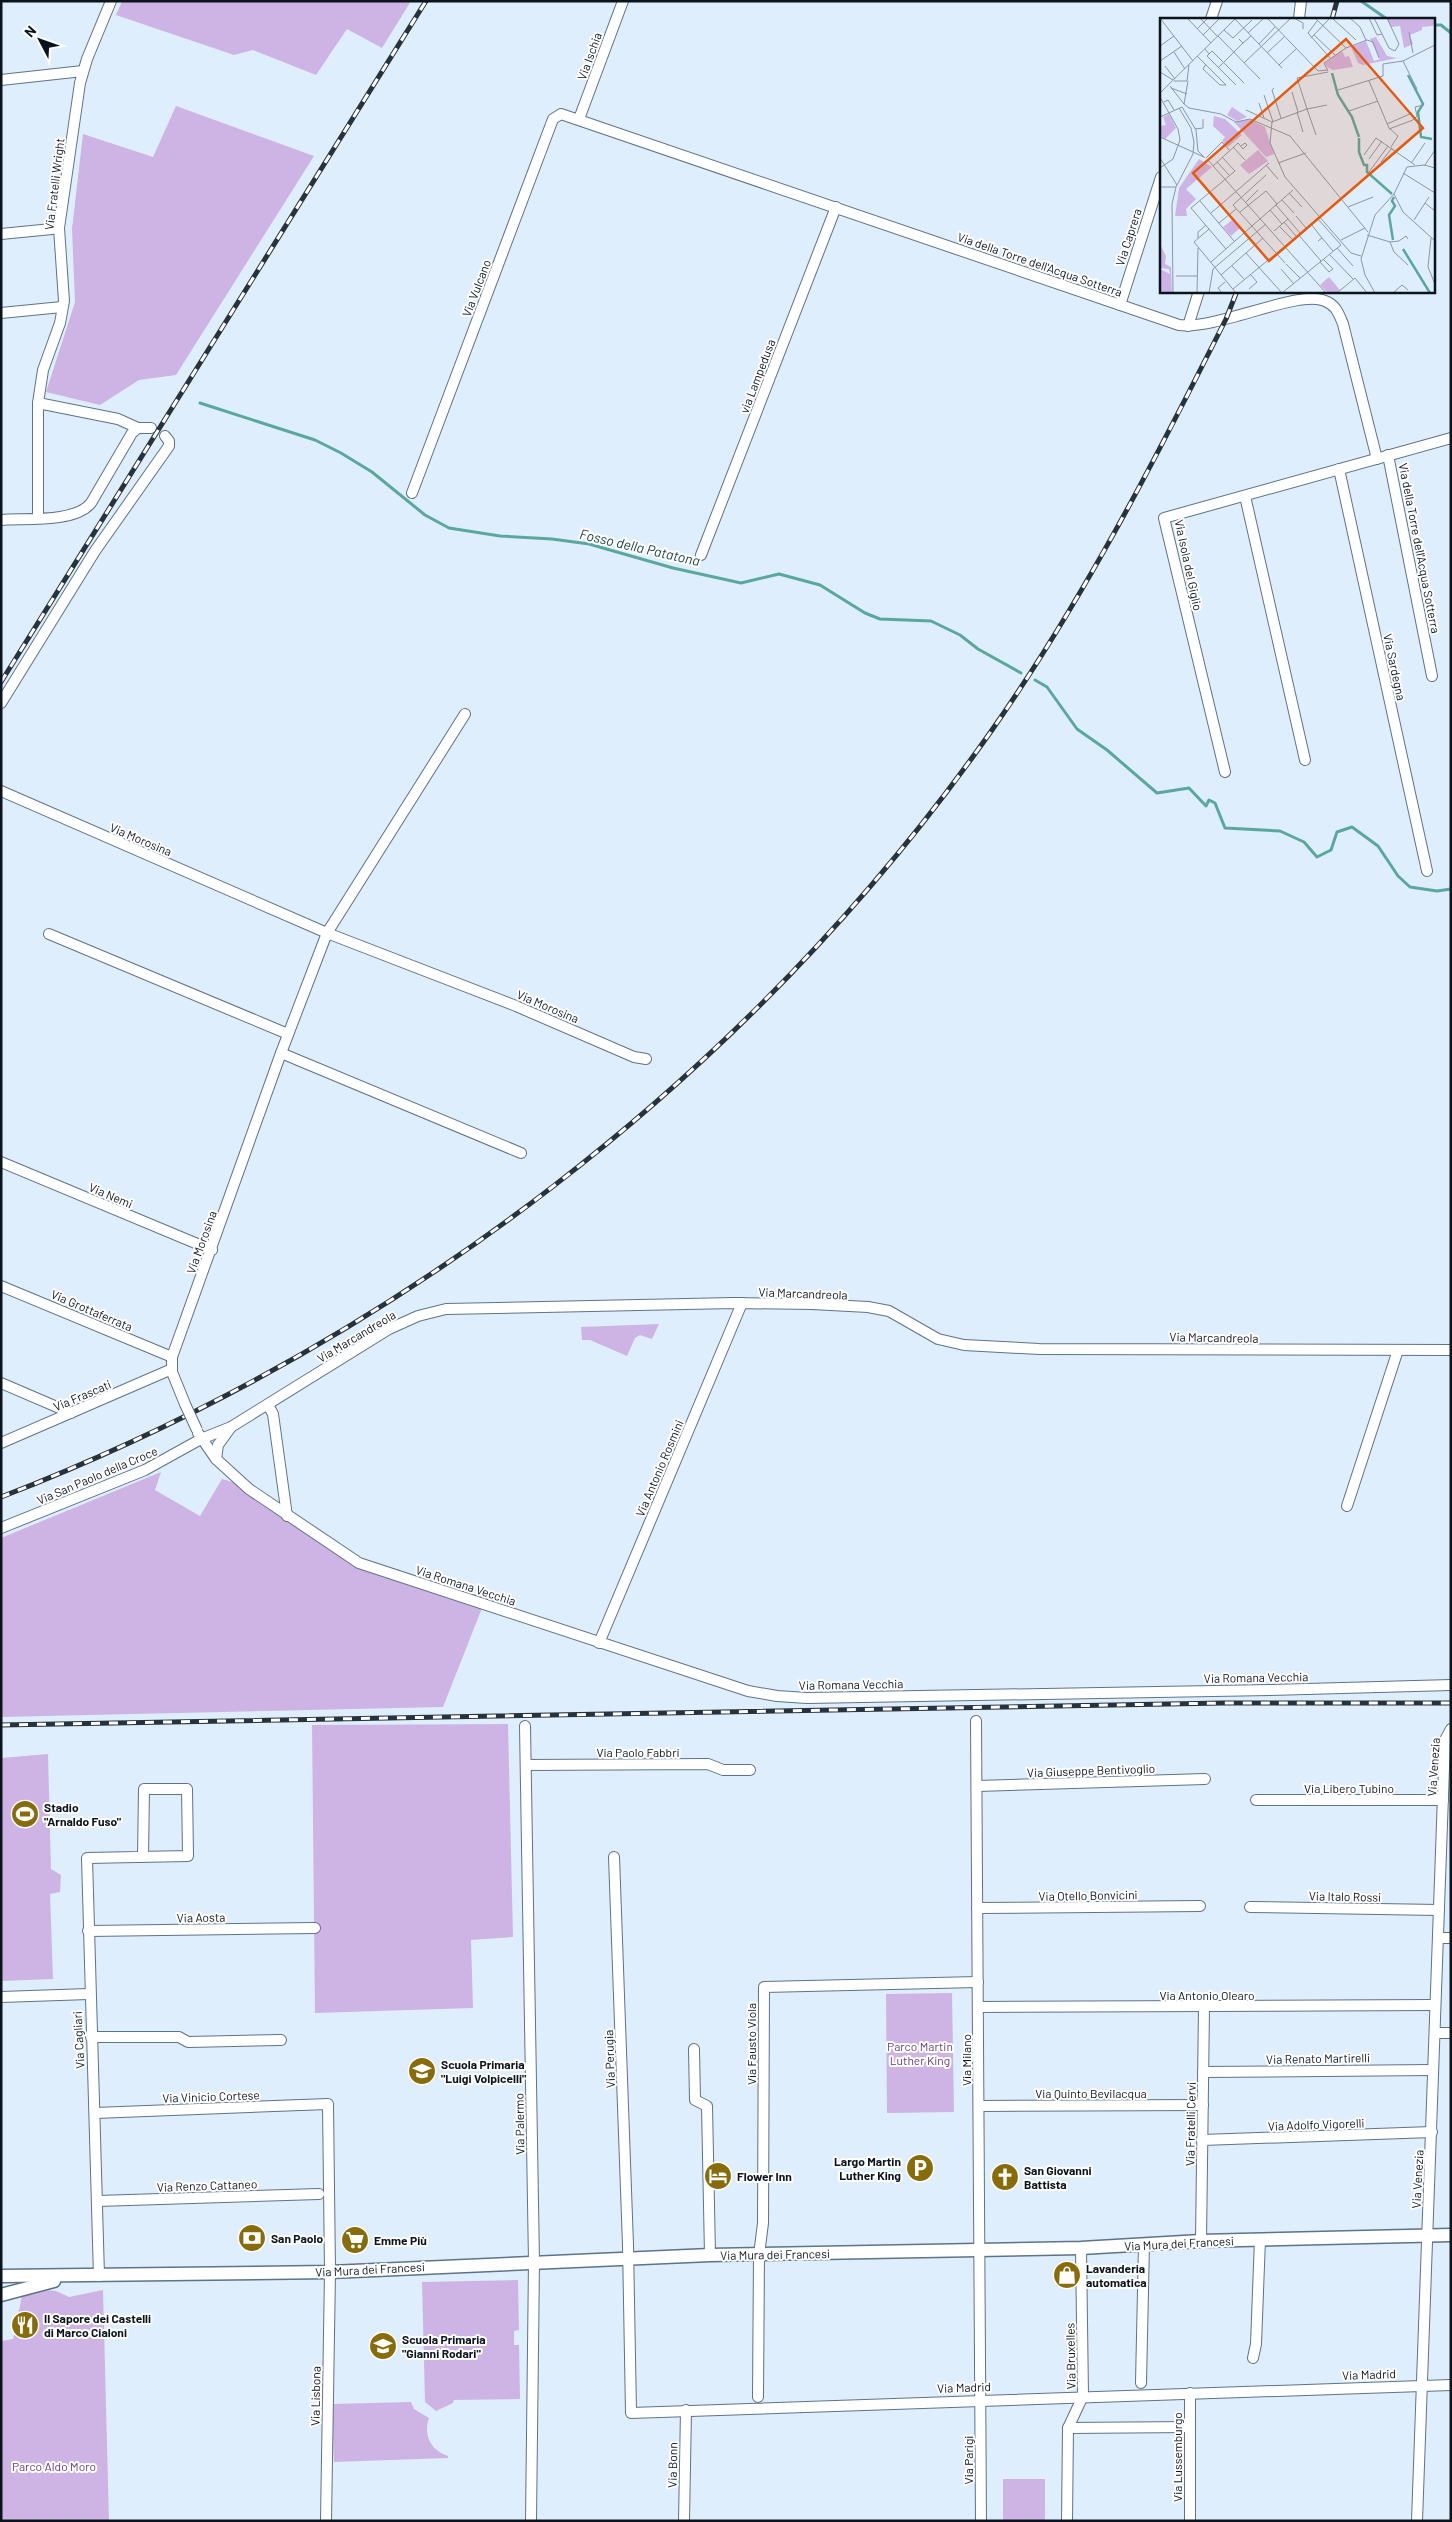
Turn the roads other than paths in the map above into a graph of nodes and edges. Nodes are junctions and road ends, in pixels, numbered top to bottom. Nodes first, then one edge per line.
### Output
1 (111, 1) edge
2 (623, 1) edge
3 (1217, 1) edge
4 (1301, 1) edge
5 (1211, 18) edge
6 (1299, 18) edge
7 (83, 71) junction
8 (1, 80) edge
9 (580, 119) junction
10 (1160, 180) edge
11 (836, 206) junction
12 (52, 229) dead end
13 (1, 234) edge
14 (1199, 292) edge
15 (1120, 305) junction
16 (62, 307) junction
17 (1, 313) edge
18 (1188, 326) junction
19 (38, 403) junction
20 (138, 428) junction
21 (152, 428) dead end
22 (165, 436) dead end
23 (1451, 438) edge
24 (1388, 455) junction
25 (1377, 458) junction
26 (1339, 469) junction
27 (412, 493) dead end
28 (1245, 496) junction
29 (38, 518) junction
30 (1, 520) edge
31 (701, 555) dead end
32 (1432, 676) dead end
33 (1, 702) edge
34 (464, 714) dead end
35 (1305, 760) dead end
36 (1225, 772) dead end
37 (1, 791) edge
38 (1427, 870) dead end
39 (328, 933) junction
40 (49, 934) dead end
41 (288, 1034) junction
42 (281, 1053) junction
43 (646, 1059) dead end
44 (521, 1152) dead end
45 (1, 1162) edge
46 (212, 1250) junction
47 (1, 1286) edge
48 (742, 1303) junction
49 (1398, 1350) junction
50 (1451, 1350) edge
51 (172, 1358) junction
52 (172, 1369) junction
53 (1, 1383) edge
54 (268, 1405) junction
55 (71, 1413) junction
56 (231, 1427) junction
57 (199, 1434) junction
58 (1, 1443) edge
59 (216, 1459) junction
60 (1347, 1506) dead end
61 (288, 1516) junction
62 (1, 1528) edge
63 (599, 1643) junction
64 (1451, 1685) edge
65 (976, 1721) dead end
66 (525, 1726) dead end
67 (1451, 1729) edge
68 (526, 1765) junction
69 (750, 1770) dead end
70 (1205, 1779) dead end
71 (977, 1786) junction
72 (1256, 1800) dead end
73 (1443, 1800) junction
74 (1447, 1838) edge
75 (614, 1856) dead end
76 (143, 1857) junction
77 (1446, 1870) edge
78 (1200, 1906) dead end
79 (1250, 1907) dead end
80 (978, 1908) junction
81 (1440, 1910) junction
82 (315, 1928) dead end
83 (88, 1931) junction
84 (1439, 1938) junction
85 (1451, 1938) edge
86 (978, 1982) junction
87 (89, 1994) junction
88 (1, 1997) edge
89 (1435, 2005) junction
90 (978, 2007) junction
91 (1204, 2007) junction
92 (1434, 2032) junction
93 (1451, 2033) edge
94 (91, 2038) junction
95 (281, 2040) dead end
96 (694, 2049) dead end
97 (1434, 2070) junction
98 (1203, 2072) junction
99 (328, 2104) joint
100 (1203, 2105) junction
101 (979, 2106) junction
102 (95, 2113) junction
103 (1432, 2132) junction
104 (1202, 2140) junction
105 (319, 2194) dead end
106 (97, 2201) junction
107 (1427, 2234) junction
108 (1451, 2234) edge
109 (1260, 2240) junction
110 (1202, 2241) junction
111 (1144, 2244) junction
112 (1080, 2248) junction
113 (980, 2250) junction
114 (710, 2255) junction
115 (759, 2255) junction
116 (628, 2260) junction
117 (534, 2262) junction
118 (330, 2272) junction
119 (1, 2276) edge
120 (99, 2276) junction
121 (1, 2295) edge
122 (1253, 2358) dead end
123 (1141, 2383) dead end
124 (1422, 2384) junction
125 (1451, 2385) edge
126 (1190, 2393) junction
127 (1083, 2396) junction
128 (758, 2397) dead end
129 (981, 2399) junction
130 (686, 2410) junction
131 (1190, 2426) junction
132 (1068, 2428) junction
133 (326, 2521) edge
134 (531, 2521) edge
135 (684, 2521) edge
136 (981, 2521) edge
137 (1067, 2521) edge
138 (1190, 2521) edge
139 (1417, 2521) edge

1 - 7 street, Via Fratelli Wright
2 - 9 street, Via Ischia
3 - 5 street
4 - 6 street
7 - 8 street
7 - 16 street, Via Fratelli Wright
9 - 11 street, Via della Torre dell'Acqua Sotterra
9 - 27 street, Via Vulcano
10 - 15 street, Via Caprera
11 - 15 street, Via della Torre dell'Acqua Sotterra
11 - 31 street, via Lampedusa
12 - 13 street
14 - 18 street
15 - 18 street, Via della Torre dell'Acqua Sotterra
16 - 17 street
16 - 19 street, Via Fratelli Wright
18 - 25 street, Via della Torre dell'Acqua Sotterra
19 - 20 street
19 - 29 street, Via Fratelli Wright
20 - 21 street
20 - 29 street
22 - 33 street
23 - 24 street, Via della Torre dell'Acqua Sotterra
24 - 25 street, Via della Torre dell'Acqua Sotterra
24 - 32 street, Via della Torre dell'Acqua Sotterra
25 - 26 street, Via Isola del Giglio
26 - 28 street, Via Isola del Giglio
26 - 38 street, Via Sardegna
28 - 35 street
28 - 36 street, Via Isola del Giglio
29 - 30 street
34 - 39 street, Via Morosina
37 - 39 street, Via Morosina
39 - 41 street, Via Morosina
39 - 43 street, Via Morosina
40 - 41 street
41 - 42 street, Via Morosina
42 - 44 street
42 - 46 street, Via Morosina
45 - 46 street, Via Nemi
46 - 51 street, Via Morosina
47 - 51 street, Via Grottaferrata
48 - 49 street, Via Marcandreola
48 - 54 street, Via Marcandreola
48 - 63 street, Via Antonio Rosmini
49 - 50 street, Via Marcandreola
49 - 60 street
51 - 52 street, Via Morosina
52 - 55 street, Via Frascati
52 - 57 street, Via Morosina, bridge
53 - 55 street
54 - 56 street, Via Marcandreola
54 - 61 street
55 - 58 street, Via Frascati
56 - 57 street, Via Marcandreola
56 - 59 street, Via Marcandreola
57 - 59 street, Via Romana Vecchia
57 - 62 street, Via San Paolo della Croce
59 - 61 street, Via Romana Vecchia
61 - 63 street, Via Romana Vecchia
63 - 64 street, Via Romana Vecchia
65 - 71 street, Via Milano
66 - 68 street, Via Palermo
67 - 73 street, Via Venezia
68 - 69 street, Via Paolo Fabbri
68 - 117 street, Via Palermo
70 - 71 street, Via Giuseppe Bentivoglio
71 - 80 street, Via Milano
72 - 73 street, Via Libero Tubino
73 - 74 street, Via Venezia
74 - 77 street, Via Venezia
75 - 116 street, Via Perugia
76 - 76 street, Via Cagliari
76 - 83 street, Via Cagliari
77 - 81 street, Via Venezia
78 - 80 street, Via Otello Bonvicini
79 - 81 street, Via Italo Rossi
80 - 86 street, Via Milano
81 - 84 street, Via Venezia
82 - 83 street, Via Aosta
83 - 87 street, Via Cagliari
84 - 85 street
84 - 89 street, Via Venezia
86 - 90 street, Via Milano
86 - 115 street, Via Fausto Viola
87 - 88 street
87 - 94 street, Via Cagliari
89 - 91 street, Via Antonio Olearo
89 - 92 street, Via Venezia
90 - 91 street, Via Antonio Olearo
90 - 101 street, Via Milano
91 - 98 street, Via Fratelli Cervi
92 - 93 street
92 - 97 street, Via Venezia
94 - 95 street
94 - 102 street, Via Cagliari
96 - 114 street
97 - 98 street, Via Renato Martirelli
97 - 103 street, Via Venezia
98 - 100 street, Via Fratelli Cervi
99 - 102 street, Via Vinicio Cortese
99 - 118 street, Via Lisbona
100 - 101 street, Via Quinto Bevilacqua
100 - 104 street, Via Fratelli Cervi
101 - 113 street, Via Milano
102 - 106 street, Via Cagliari
103 - 104 street, Via Adolfo Vigorelli
103 - 107 street, Via Venezia
104 - 110 street, Via Fratelli Cervi
105 - 106 street, Via Renzo Cattaneo
106 - 120 street, Via Cagliari
107 - 108 street, Via Mura dei Francesi
107 - 109 street, Via Mura dei Francesi
107 - 124 street, Via Venezia
109 - 110 street, Via Mura dei Francesi
109 - 122 street
110 - 111 street, Via Mura dei Francesi
111 - 112 street, Via Mura dei Francesi
111 - 123 street
112 - 113 street, Via Mura dei Francesi
112 - 127 street, Via Bruxelles
113 - 115 street, Via Mura dei Francesi
113 - 129 street, Via Milano
114 - 115 street, Via Mura dei Francesi
114 - 116 street, Via Mura dei Francesi
115 - 128 street
116 - 117 street, Via Mura dei Francesi
116 - 130 street, Via Madrid
117 - 118 street, Via Mura dei Francesi
117 - 134 street, Via Palermo
118 - 120 street, Via Mura dei Francesi
118 - 133 street, Via Lisbona
119 - 120 street, Via Mura dei Francesi
120 - 121 street, Via Mura dei Francesi
124 - 125 street, Via Madrid
124 - 126 street, Via Madrid
124 - 139 street, Via Venezia
126 - 127 street, Via Madrid
126 - 131 street, Via Lussemburgo
127 - 129 street, Via Madrid
127 - 132 street, Via Bruxelles
129 - 130 street, Via Madrid
129 - 136 street, Via Parigi
130 - 135 street, Via Bonn
131 - 132 street
131 - 138 street, Via Lussemburgo
132 - 137 street, Via Bruxelles

